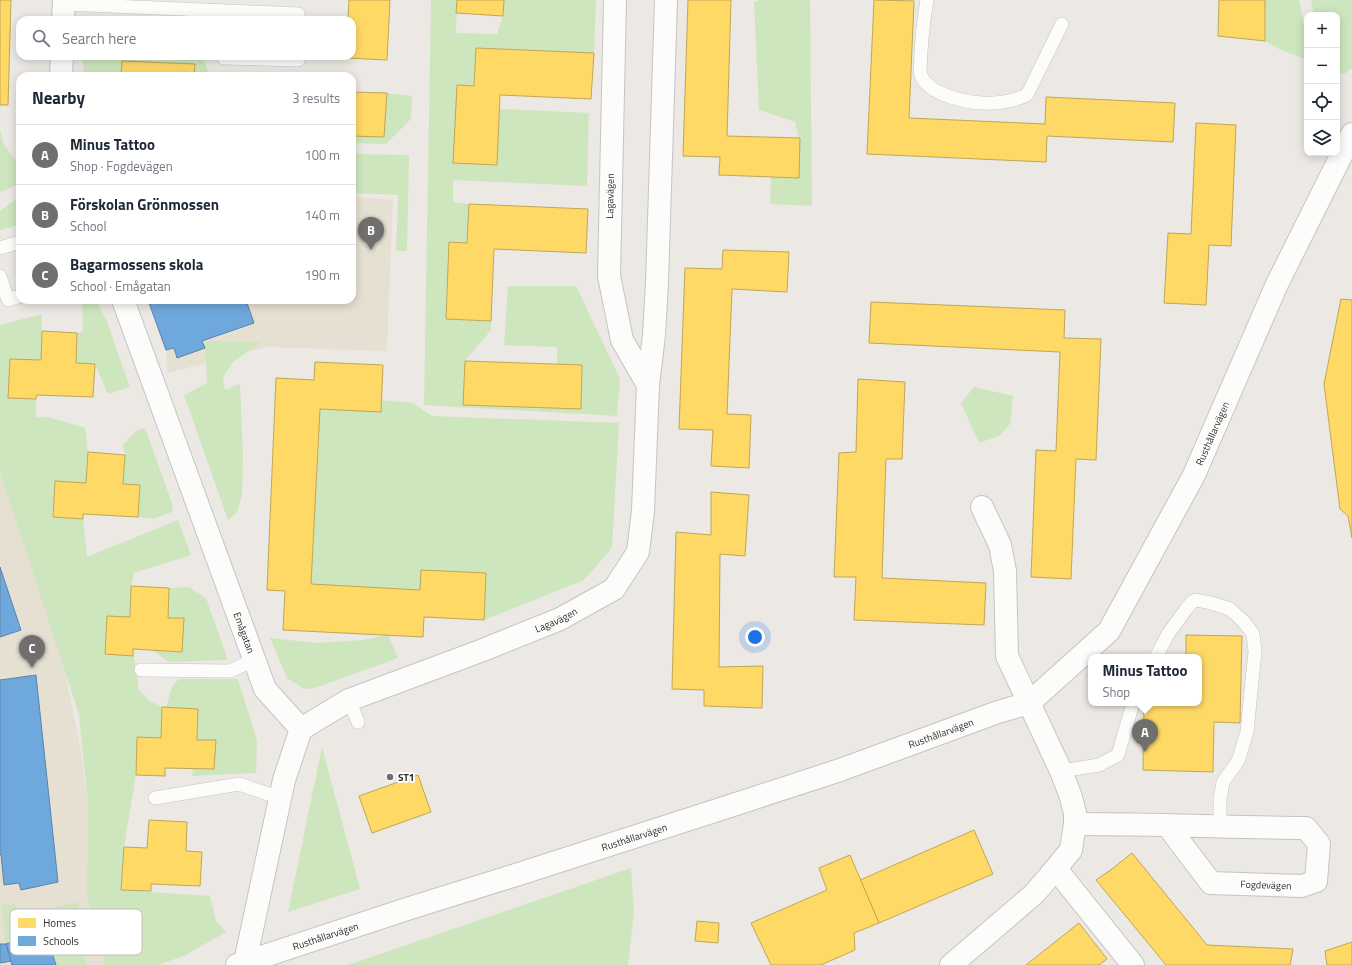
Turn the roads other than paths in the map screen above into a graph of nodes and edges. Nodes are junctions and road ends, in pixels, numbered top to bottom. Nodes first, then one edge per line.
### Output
1 (615, 0) edge
2 (666, 0) edge
3 (927, 0) edge
4 (64, 8) edge
5 (204, 15) edge
6 (298, 16) edge
7 (1062, 24) dead end
8 (62, 60) edge
9 (61, 72) edge
10 (1352, 134) edge
11 (16, 243) edge
12 (0, 248) edge
13 (0, 276) edge
14 (16, 297) edge
15 (124, 304) edge
16 (648, 385) junction
17 (982, 507) dead end
18 (1158, 654) edge
19 (254, 660) junction
20 (141, 670) dead end
21 (349, 700) junction
22 (1029, 703) junction
23 (1132, 706) edge
24 (358, 722) dead end
25 (301, 729) junction
26 (1061, 771) junction
27 (155, 798) dead end
28 (280, 798) junction
29 (1075, 824) junction
30 (1168, 825) junction
31 (1220, 826) junction
32 (1056, 869) junction
33 (241, 964) edge
34 (951, 965) edge
35 (1133, 965) edge

1 - 16 street, Lagavägen
2 - 16 street, Lagavägen
3 - 7 lane
4 - 5 lane
5 - 6 lane
8 - 9 street
10 - 22 street, Rusthållarvägen
11 - 12 lane
13 - 14 lane
15 - 19 street, Emågatan
16 - 21 street, Lagavägen
17 - 22 street
18 - 31 lane
19 - 20 lane
19 - 25 street, Emågatan
21 - 24 lane
21 - 25 street, Lagavägen
22 - 26 street
22 - 33 street, Rusthållarvägen, bridge
23 - 26 lane
25 - 28 street
26 - 29 street
27 - 28 lane
28 - 33 street
29 - 30 street, Fogdevägen
29 - 32 street
30 - 31 street, Fogdevägen
30 - 31 street, Fogdevägen
32 - 34 street
32 - 35 street

